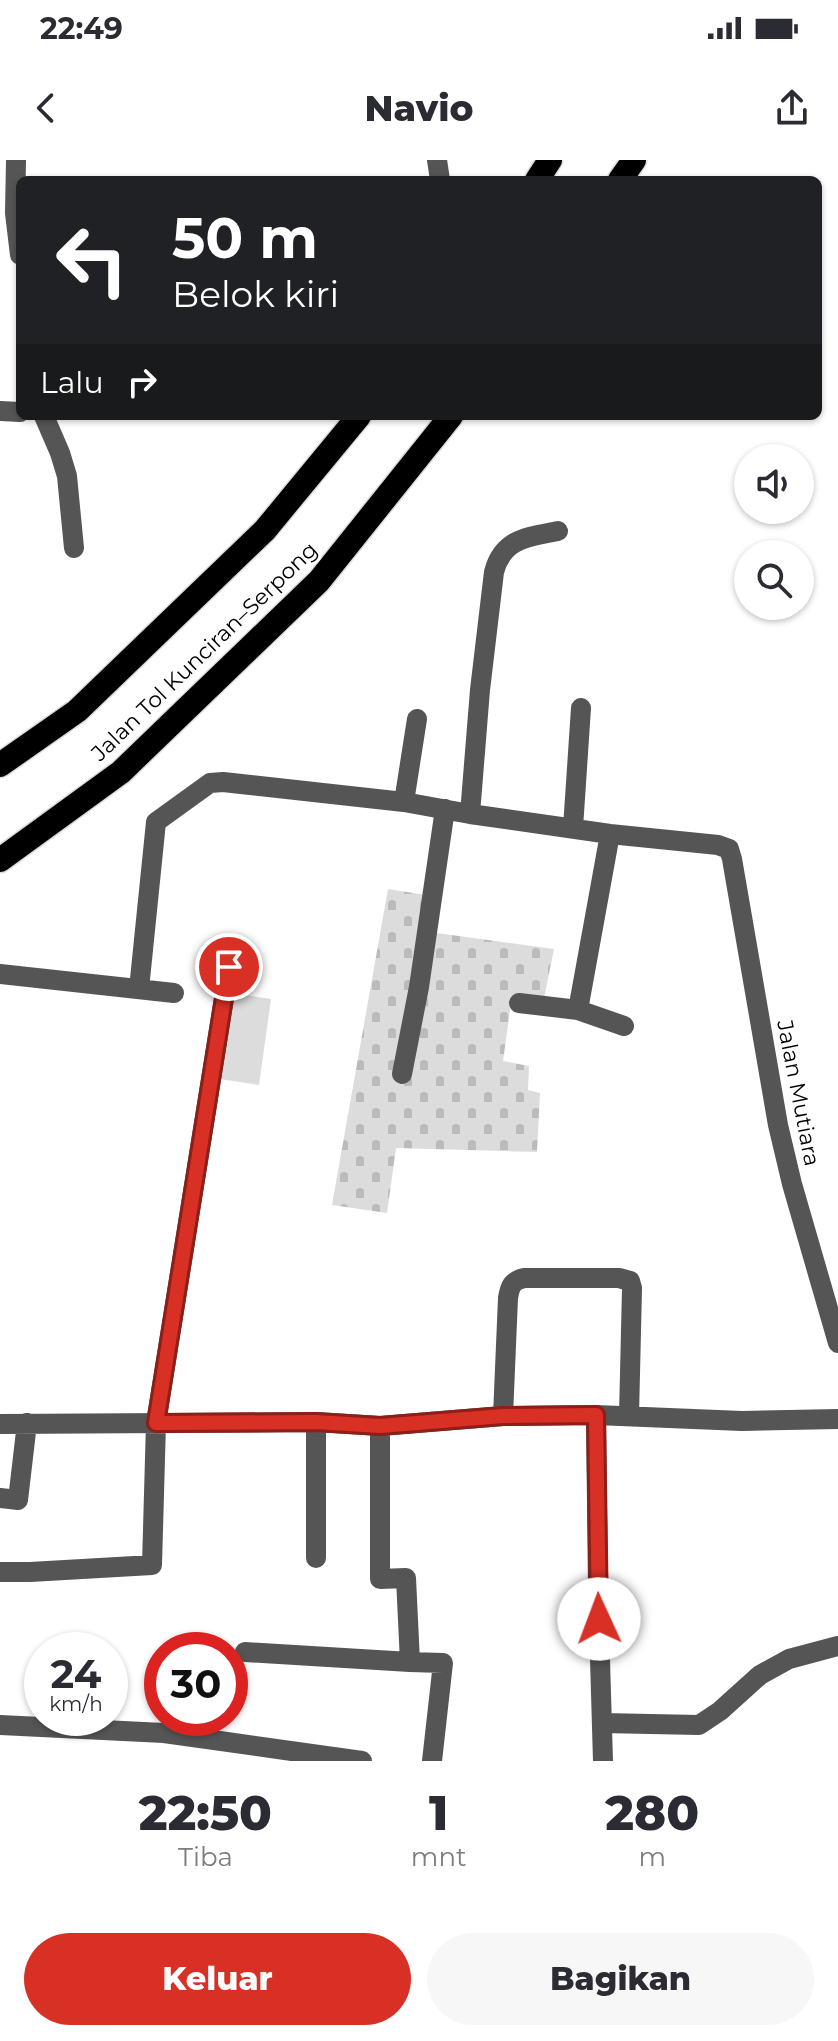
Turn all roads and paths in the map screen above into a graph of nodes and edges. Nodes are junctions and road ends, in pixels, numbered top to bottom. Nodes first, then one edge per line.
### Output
1 (16, 160) edge
2 (16, 221) edge
3 (46, 420) edge
4 (356, 420) edge
5 (448, 420) edge
6 (558, 531) dead end
7 (74, 548) dead end
8 (581, 708) dead end
9 (417, 719) dead end
10 (0, 765) edge
11 (404, 802) junction
12 (445, 809) junction
13 (470, 814) junction
14 (573, 828) junction
15 (610, 834) junction
16 (0, 860) edge
17 (229, 967) dead end
18 (0, 974) edge
19 (139, 989) junction
20 (174, 993) dead end
21 (519, 1003) dead end
22 (578, 1010) junction
23 (624, 1026) dead end
24 (402, 1074) dead end
25 (838, 1343) edge
26 (596, 1415) junction
27 (503, 1416) junction
28 (629, 1416) junction
29 (838, 1419) edge
30 (316, 1422) junction
31 (27, 1423) junction
32 (156, 1423) junction
33 (0, 1424) edge
34 (380, 1426) junction
35 (0, 1498) edge
36 (316, 1558) dead end
37 (0, 1572) edge
38 (838, 1646) edge
39 (248, 1652) edge
40 (410, 1662) junction
41 (602, 1723) junction
42 (0, 1725) edge
43 (362, 1761) edge
44 (432, 1761) edge
45 (603, 1761) edge

1 - 2 street
3 - 7 street
4 - 10 highway, Jalan Tol Kunciran–Serpong
5 - 16 highway, Jalan Tol Kunciran–Serpong
6 - 13 street
8 - 14 street
9 - 11 street
11 - 12 street
11 - 19 street
12 - 13 street
12 - 24 street
13 - 14 street
14 - 15 street
15 - 22 street
15 - 25 street, Jalan Mutiara
17 - 32 street
18 - 19 street
19 - 20 street
21 - 22 street
22 - 23 street
26 - 27 street
26 - 28 street
26 - 41 street
27 - 28 street
27 - 34 street
28 - 29 street
30 - 32 street
30 - 34 street
30 - 36 street
31 - 32 street
31 - 33 street
31 - 35 street
32 - 37 street
34 - 40 street
38 - 41 street
39 - 40 street
40 - 44 street
41 - 45 street
42 - 43 street

